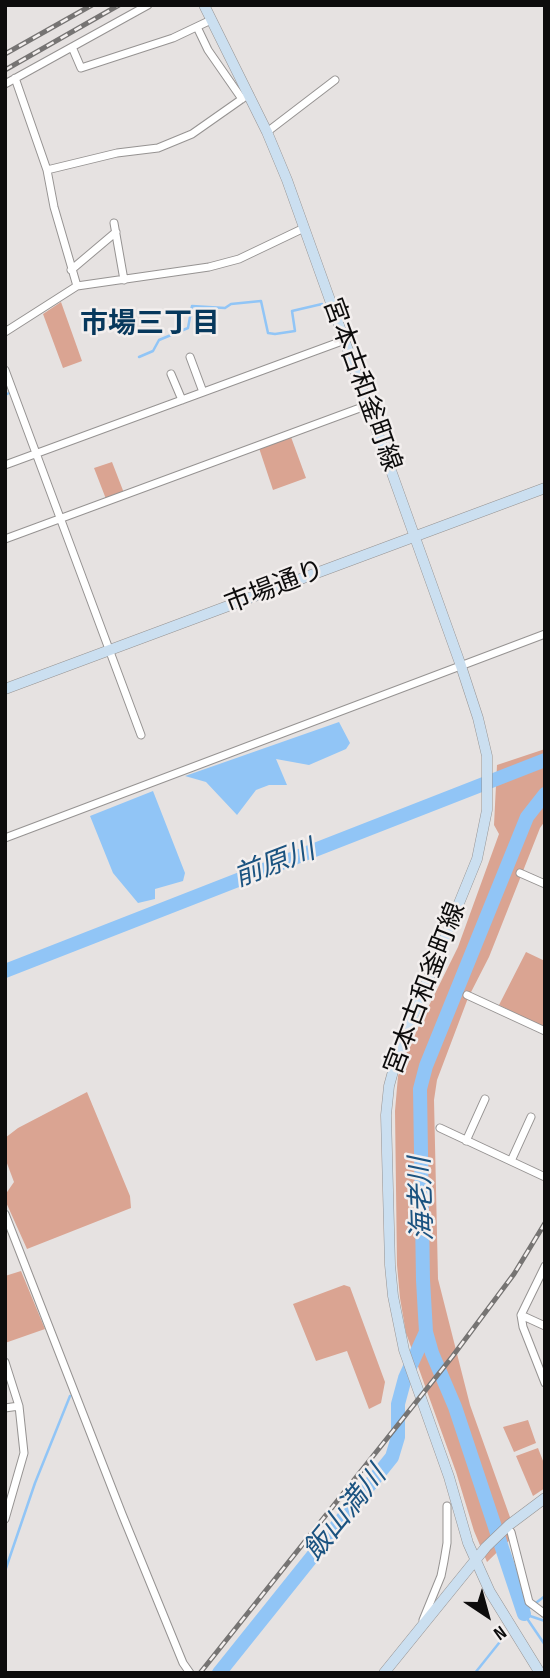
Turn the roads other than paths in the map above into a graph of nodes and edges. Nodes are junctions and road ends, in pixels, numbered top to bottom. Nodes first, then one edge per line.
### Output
1 (148, 5) edge
2 (204, 5) edge
3 (211, 20) junction
4 (197, 27) junction
5 (72, 47) junction
6 (15, 78) junction
7 (335, 80) dead end
8 (5, 84) edge
9 (245, 97) junction
10 (267, 132) junction
11 (47, 170) junction
12 (114, 223) dead end
13 (304, 228) junction
14 (116, 232) junction
15 (71, 270) junction
16 (124, 280) junction
17 (76, 286) junction
18 (5, 332) edge
19 (345, 340) junction
20 (190, 358) dead end
21 (5, 370) edge
22 (171, 374) dead end
23 (203, 393) junction
24 (182, 400) junction
25 (368, 405) junction
26 (37, 454) junction
27 (5, 465) edge
28 (545, 488) edge
29 (61, 518) junction
30 (415, 536) junction
31 (5, 539) edge
32 (545, 634) edge
33 (110, 650) junction
34 (461, 666) junction
35 (5, 689) edge
36 (141, 736) dead end
37 (5, 838) edge
38 (520, 873) dead end
39 (545, 884) edge
40 (467, 995) dead end
41 (545, 1031) edge
42 (485, 1099) dead end
43 (531, 1117) dead end
44 (440, 1128) dead end
45 (466, 1141) junction
46 (511, 1161) junction
47 (545, 1177) edge
48 (5, 1214) edge
49 (545, 1266) edge
50 (521, 1315) junction
51 (545, 1326) edge
52 (5, 1362) edge
53 (545, 1383) edge
54 (19, 1406) junction
55 (5, 1408) edge
56 (545, 1498) edge
57 (447, 1506) dead end
58 (5, 1519) edge
59 (508, 1531) junction
60 (475, 1562) junction
61 (545, 1614) edge
62 (419, 1630) junction
63 (190, 1673) edge
64 (384, 1673) edge
65 (540, 1673) edge

1 - 5 street
2 - 3 street, 宮本古和釜町線
3 - 4 street
3 - 9 street, 宮本古和釜町線
4 - 5 street
4 - 9 street
5 - 6 street
6 - 8 street
6 - 11 street
7 - 10 street
9 - 10 street, 宮本古和釜町線
9 - 11 street
10 - 13 street, 宮本古和釜町線
11 - 15 street
12 - 14 street
13 - 16 street
13 - 19 street, 宮本古和釜町線
14 - 15 street
14 - 16 street
15 - 17 street
16 - 17 street
17 - 18 street
19 - 23 street
19 - 25 street, 宮本古和釜町線
20 - 23 street
21 - 26 street
22 - 24 street
23 - 24 street
24 - 26 street
25 - 29 street
25 - 30 street, 宮本古和釜町線
26 - 27 street
26 - 29 street
28 - 30 street, 市場通り
29 - 31 street
29 - 33 street
30 - 33 street, 市場通り
30 - 34 street, 宮本古和釜町線
32 - 34 street
33 - 35 street, 市場通り
33 - 36 street
34 - 37 street
34 - 60 street, 宮本古和釜町線
38 - 39 street
40 - 41 street
42 - 45 street
43 - 46 street
44 - 45 street
45 - 46 street
46 - 47 street
48 - 63 street
49 - 50 street
50 - 51 street
50 - 53 street
52 - 54 street
54 - 55 street
54 - 58 street
56 - 59 street
57 - 62 street
59 - 60 street
59 - 61 street
60 - 62 street
60 - 65 street
62 - 64 street

